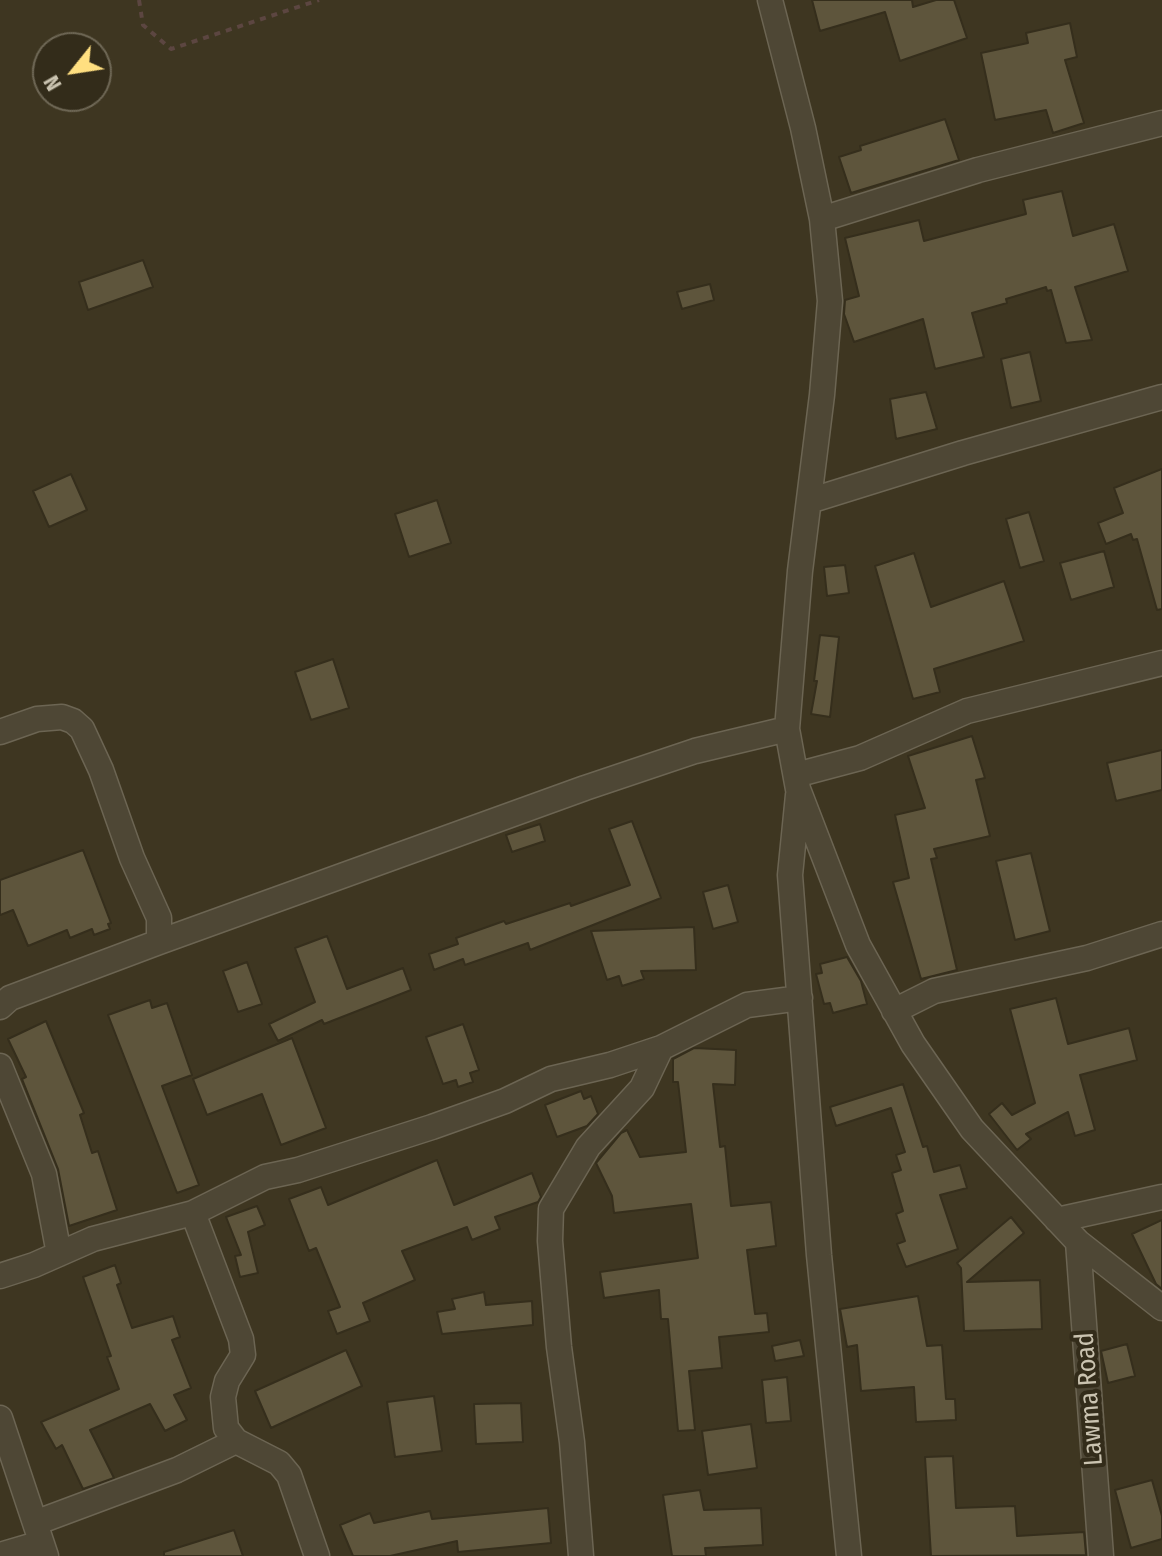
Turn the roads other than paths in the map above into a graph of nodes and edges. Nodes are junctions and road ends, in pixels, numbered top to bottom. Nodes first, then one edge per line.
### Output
1 (770, 0) edge
2 (1162, 123) edge
3 (822, 219) junction
4 (1162, 397) edge
5 (809, 501) junction
6 (1162, 663) edge
7 (787, 729) junction
8 (0, 732) edge
9 (797, 782) junction
10 (829, 873) junction
11 (790, 875) junction
12 (1162, 934) edge
13 (159, 942) junction
14 (800, 998) junction
15 (0, 1007) edge
16 (894, 1011) junction
17 (661, 1048) junction
18 (0, 1066) edge
19 (5, 1092) edge
20 (1162, 1197) edge
21 (193, 1213) junction
22 (1057, 1220) junction
23 (1078, 1242) junction
24 (59, 1254) junction
25 (0, 1276) edge
26 (1162, 1308) edge
27 (0, 1418) edge
28 (236, 1441) junction
29 (41, 1540) edge
30 (0, 1555) edge
31 (317, 1556) edge
32 (581, 1556) edge
33 (849, 1556) edge
34 (1101, 1556) edge

1 - 3 street
2 - 3 street
3 - 5 street
4 - 5 street
5 - 7 street
6 - 9 street
7 - 9 street
7 - 13 street
8 - 13 street
9 - 10 street
9 - 11 street
10 - 11 street
10 - 16 street
11 - 14 street
12 - 16 street
13 - 15 street
14 - 17 street
14 - 33 street
16 - 22 street
17 - 21 street
17 - 32 street
18 - 19 street
19 - 24 street
20 - 22 street
21 - 24 street
21 - 28 street
22 - 23 street
23 - 26 street
23 - 34 street, Lawma Road
24 - 25 street
27 - 29 street
28 - 29 street
28 - 31 street
29 - 30 street

